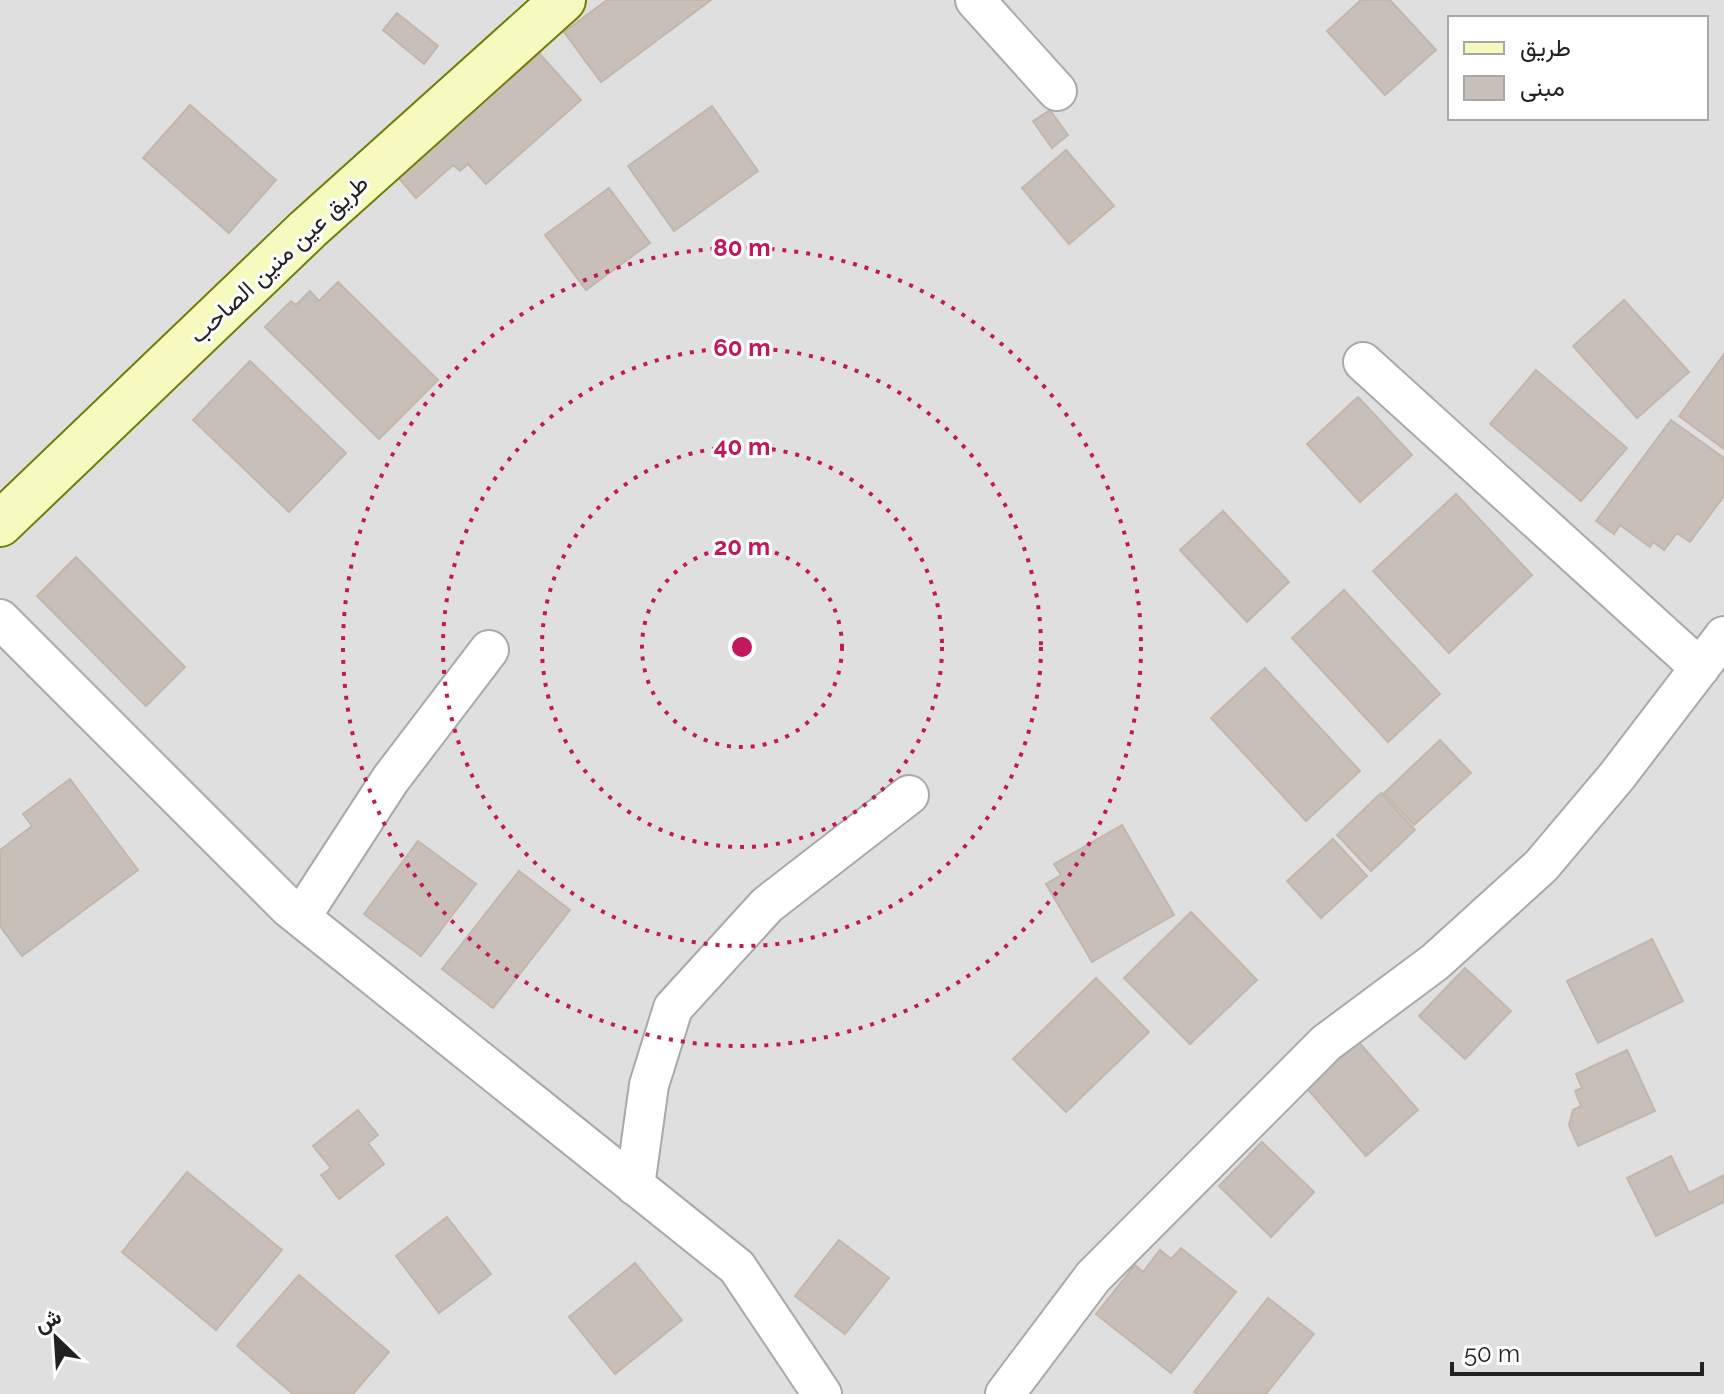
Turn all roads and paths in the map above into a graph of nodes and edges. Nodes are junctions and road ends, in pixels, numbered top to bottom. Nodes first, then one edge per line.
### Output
1 (563, 0) edge
2 (975, 0) edge
3 (1057, 91) dead end
4 (1363, 362) dead end
5 (0, 524) edge
6 (0, 619) edge
7 (1724, 636) edge
8 (489, 650) dead end
9 (1700, 668) junction
10 (909, 795) dead end
11 (301, 917) junction
12 (635, 1186) junction
13 (822, 1394) edge
14 (1005, 1394) edge

1 - 5 main road, طريق عين منين الصاحب
2 - 3 street
4 - 9 street
6 - 11 street
7 - 9 street
8 - 11 street
9 - 14 street
10 - 12 street
11 - 12 street
12 - 13 street

